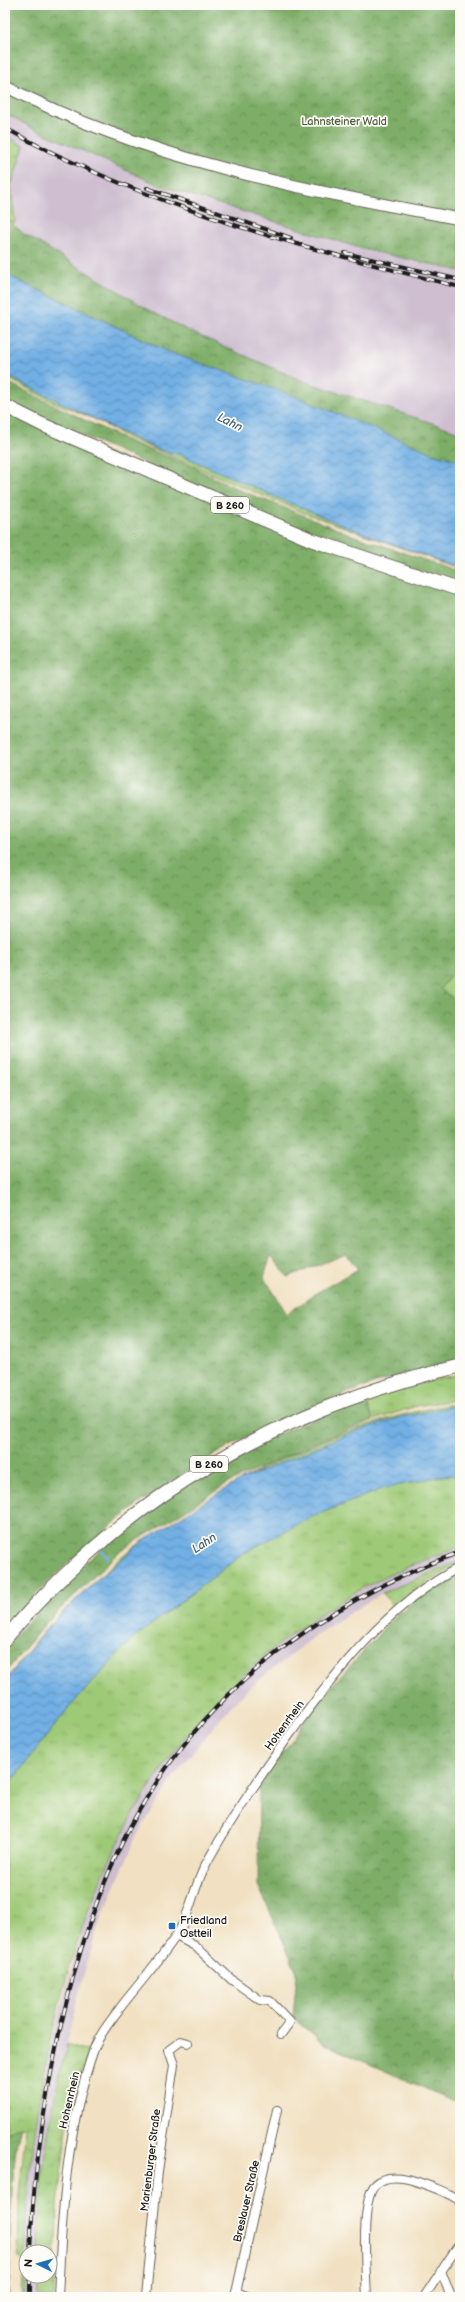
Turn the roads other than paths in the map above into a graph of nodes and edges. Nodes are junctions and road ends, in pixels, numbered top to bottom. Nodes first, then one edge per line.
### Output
1 (5, 86) edge
2 (460, 219) edge
3 (5, 406) edge
4 (460, 590) edge
5 (460, 1366) edge
6 (460, 1567) edge
7 (5, 1639) edge
8 (176, 1936) junction
9 (281, 2034) dead end
10 (188, 2043) dead end
11 (277, 2110) dead end
12 (460, 2201) edge
13 (460, 2243) edge
14 (441, 2271) junction
15 (235, 2294) edge
16 (58, 2297) edge
17 (146, 2297) edge
18 (249, 2297) edge
19 (366, 2297) edge
20 (424, 2297) edge
21 (451, 2297) edge

1 - 2 street
3 - 4 main road, B 260
5 - 7 main road, B 260
6 - 8 street, Hohenrhein
8 - 9 street
8 - 16 street, Hohenrhein
10 - 17 street, Marienburger Straße
11 - 15 street, Breslauer Straße
12 - 19 street
13 - 14 street
14 - 20 street
14 - 21 street
15 - 18 street

